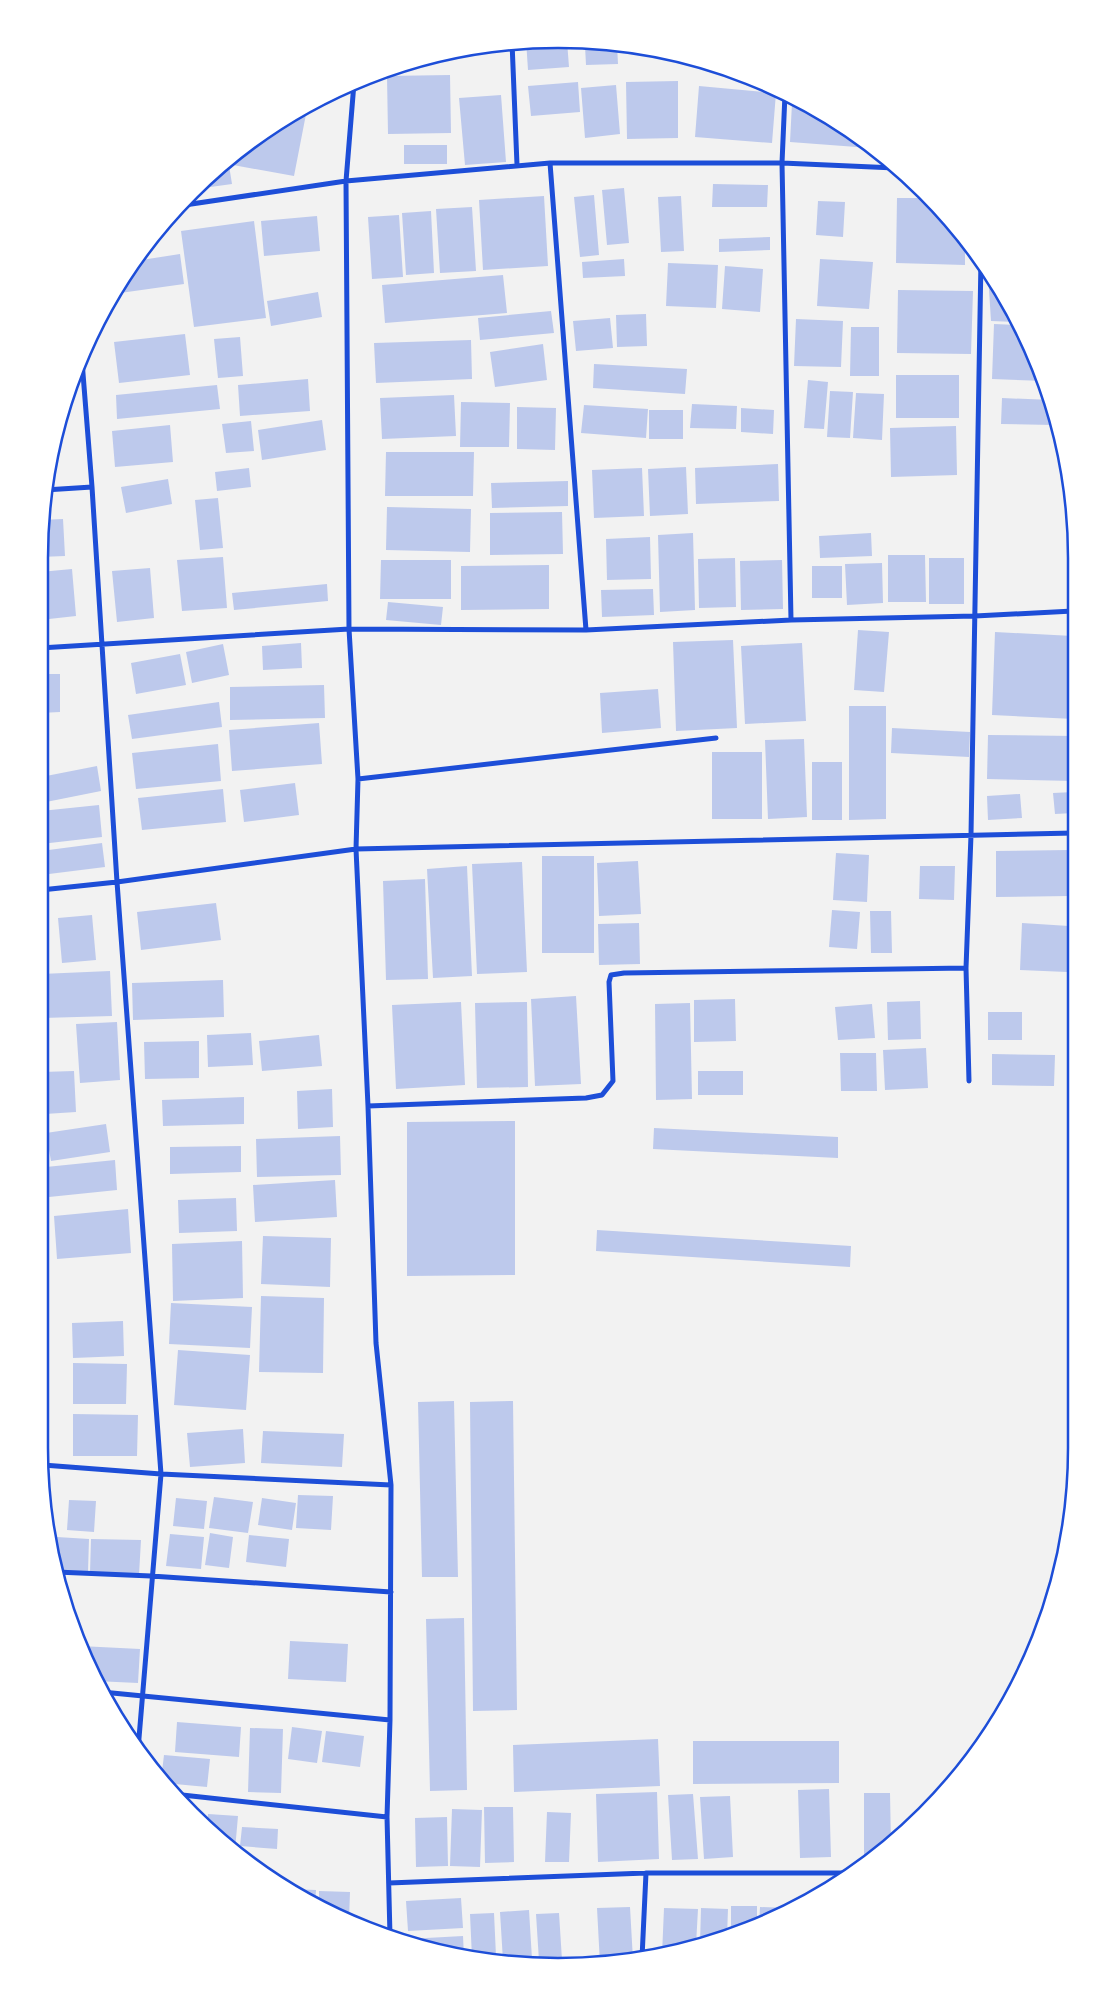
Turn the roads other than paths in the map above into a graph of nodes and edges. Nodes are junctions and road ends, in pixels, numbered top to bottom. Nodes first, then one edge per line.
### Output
1 (512, 50) edge
2 (353, 90) edge
3 (785, 100) edge
4 (550, 163) junction
5 (782, 163) junction
6 (517, 166) junction
7 (887, 168) edge
8 (346, 181) junction
9 (190, 204) edge
10 (981, 272) edge
11 (83, 372) edge
12 (92, 487) junction
13 (52, 490) edge
14 (1068, 611) edge
15 (975, 616) junction
16 (791, 620) junction
17 (349, 629) junction
18 (586, 630) junction
19 (103, 644) junction
20 (48, 647) edge
21 (716, 738) dead end
22 (358, 779) junction
23 (1068, 834) edge
24 (971, 835) junction
25 (356, 849) junction
26 (117, 882) junction
27 (48, 889) edge
28 (966, 968) junction
29 (968, 1081) dead end
30 (368, 1106) junction
31 (49, 1465) edge
32 (161, 1474) junction
33 (391, 1485) junction
34 (63, 1572) edge
35 (151, 1576) junction
36 (391, 1592) junction
37 (111, 1693) edge
38 (143, 1696) junction
39 (390, 1720) junction
40 (139, 1738) edge
41 (185, 1795) edge
42 (387, 1817) junction
43 (646, 1873) junction
44 (839, 1873) edge
45 (389, 1884) junction
46 (390, 1929) edge
47 (642, 1950) edge

1 - 6 street
2 - 8 street
3 - 5 street
4 - 5 street
4 - 6 street
4 - 18 street
5 - 7 street
5 - 16 street
6 - 8 street
8 - 9 street
8 - 17 street
10 - 15 street
11 - 12 street
12 - 13 street
12 - 19 street
14 - 15 street
15 - 16 street
15 - 24 street
16 - 18 street
17 - 18 street
17 - 19 street
17 - 22 street
19 - 20 street
19 - 26 street
21 - 22 street
22 - 25 street
23 - 24 street
24 - 25 street
24 - 28 street
25 - 26 street
25 - 30 street
26 - 27 street
26 - 32 street
28 - 29 street
28 - 30 street
30 - 33 street
31 - 32 street
32 - 33 street
32 - 35 street
33 - 36 street
34 - 35 street
35 - 36 street
35 - 38 street
36 - 39 street
37 - 38 street
38 - 39 street
38 - 40 street
39 - 42 street
41 - 42 street
42 - 45 street
43 - 44 street
43 - 45 street
43 - 47 street
45 - 46 street

